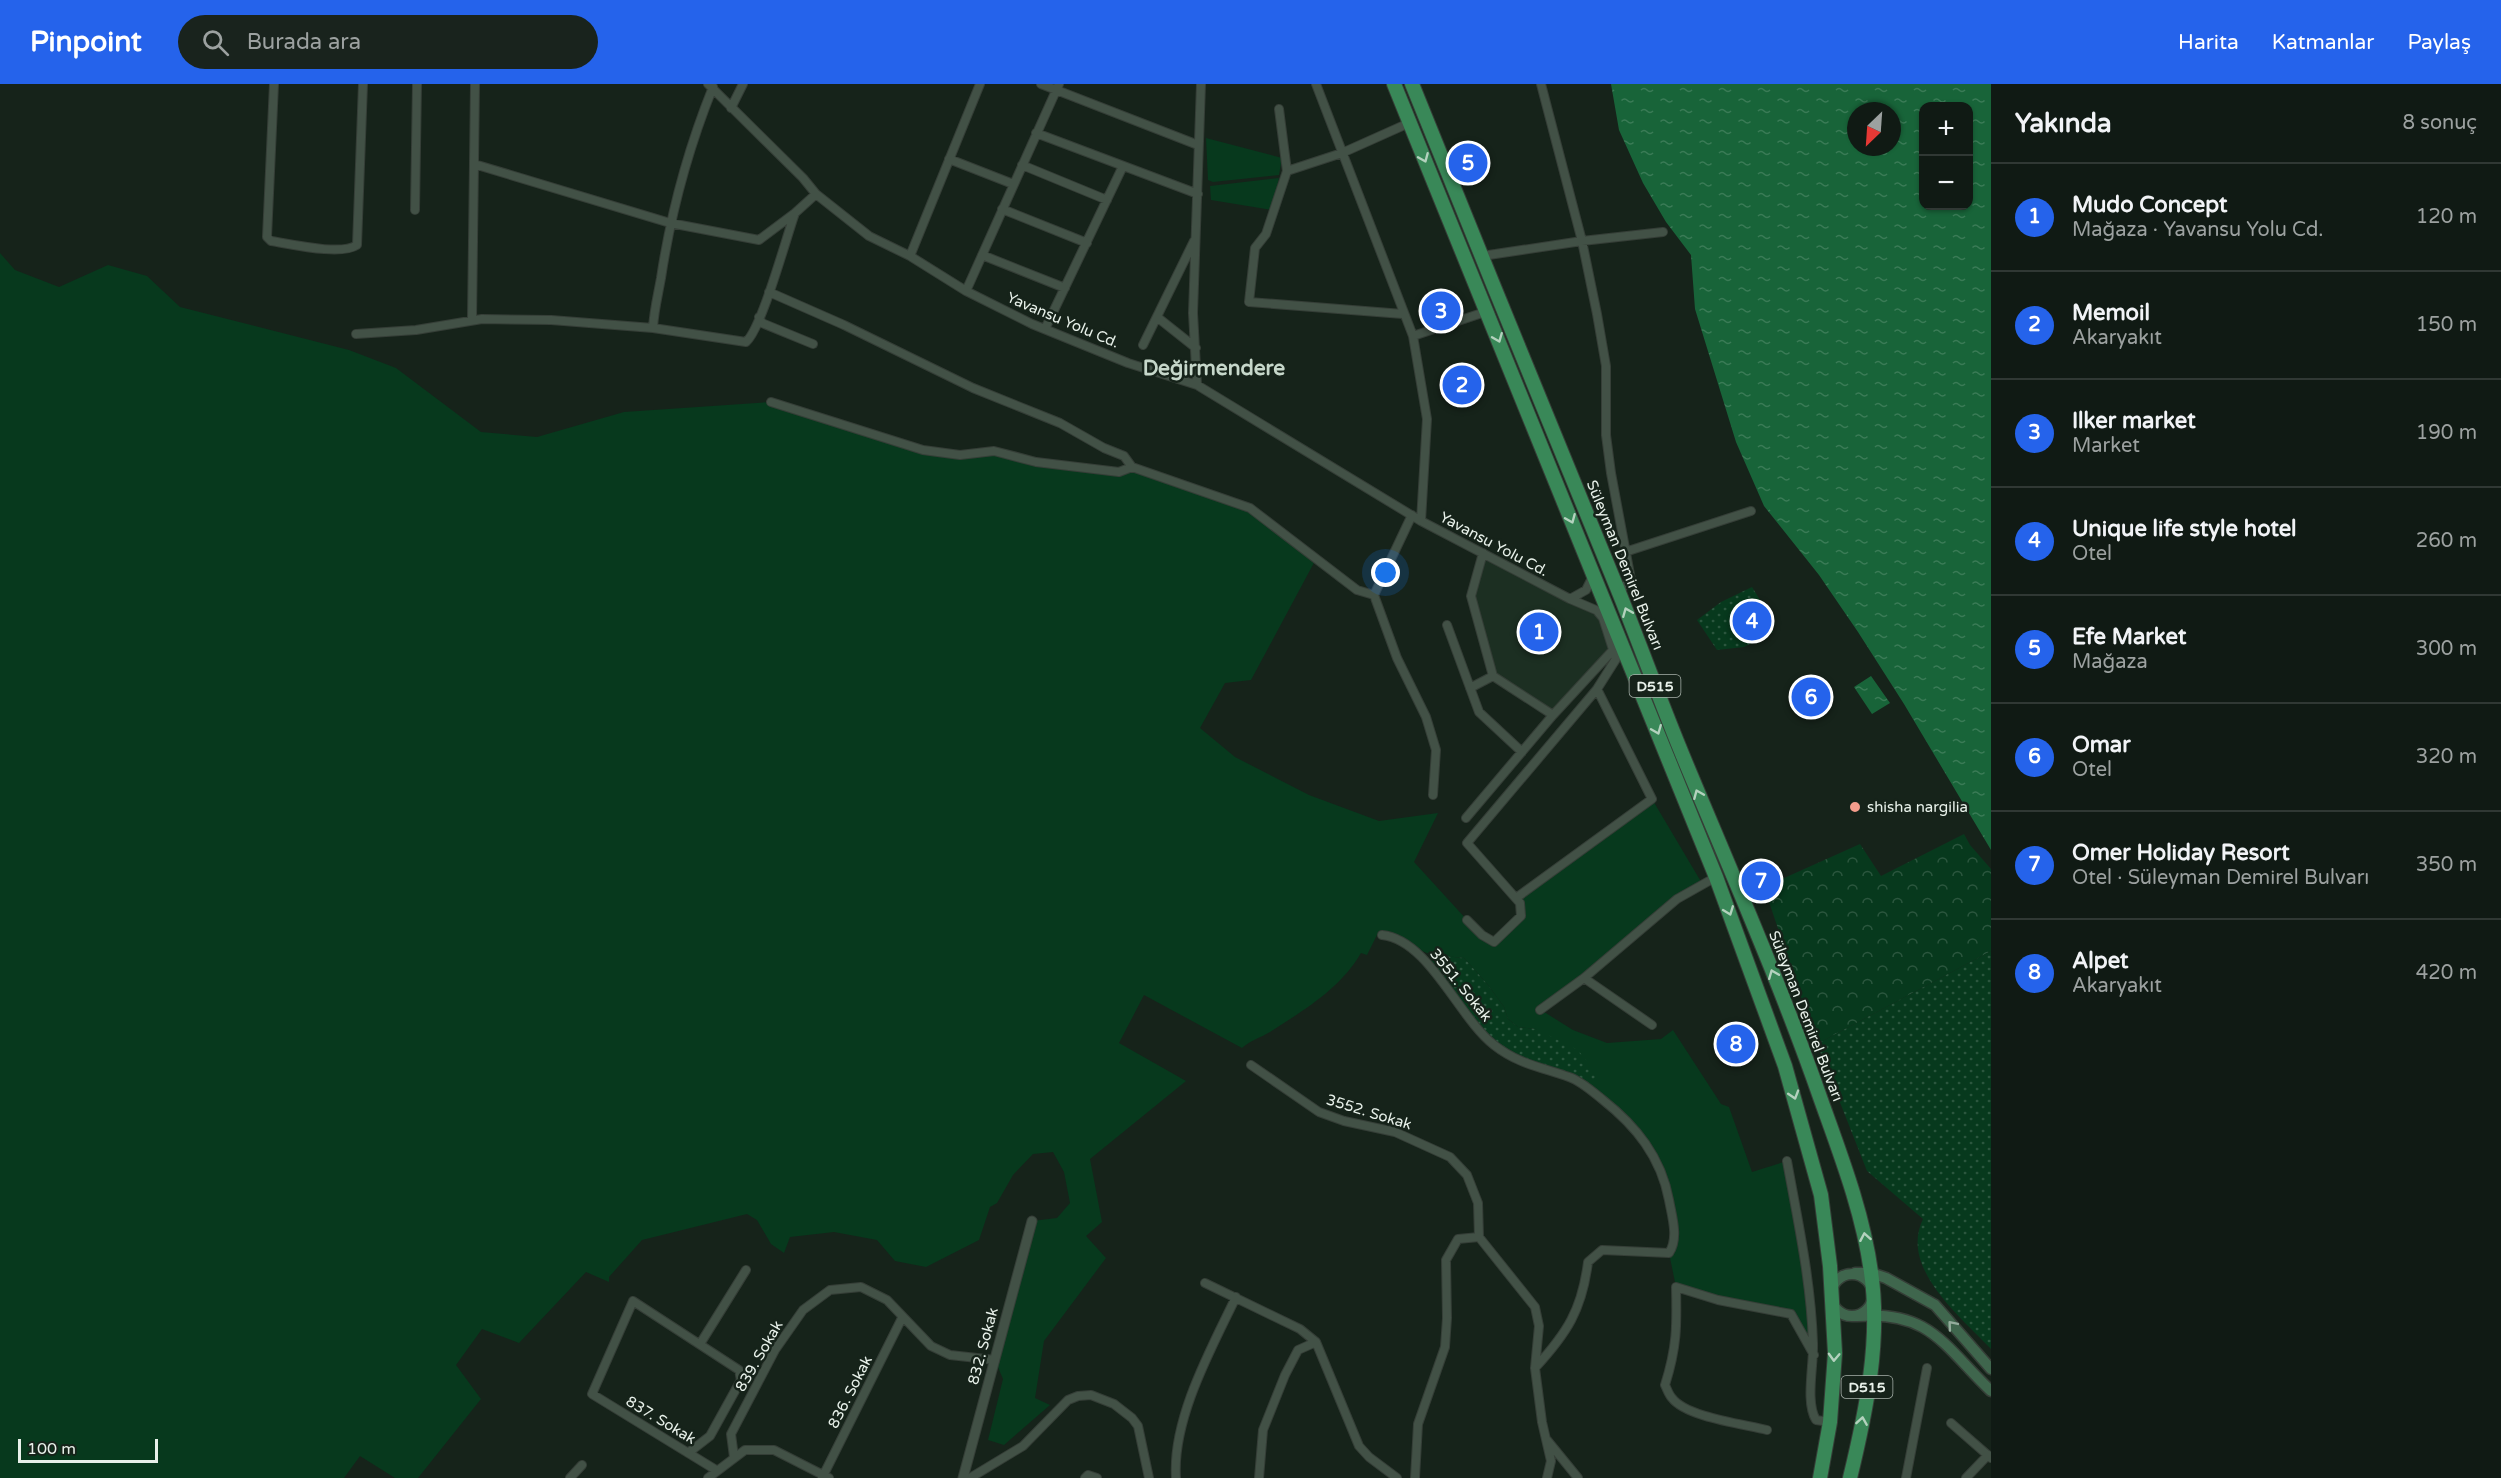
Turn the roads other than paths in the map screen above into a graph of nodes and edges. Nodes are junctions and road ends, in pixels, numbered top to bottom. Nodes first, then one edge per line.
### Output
1 (274, 84) edge
2 (363, 84) edge
3 (417, 84) edge
4 (475, 84) edge
5 (743, 84) edge
6 (980, 84) edge
7 (1041, 84) edge
8 (1201, 84) edge
9 (1316, 84) edge
10 (1394, 84) edge
11 (1412, 84) edge
12 (1541, 84) edge
13 (710, 86) edge
14 (1058, 87) edge
15 (731, 108) junction
16 (1279, 109) dead end
17 (1409, 123) junction
18 (1036, 133) junction
19 (1198, 145) junction
20 (1342, 153) junction
21 (949, 159) junction
22 (474, 164) junction
23 (1022, 165) junction
24 (1123, 166) junction
25 (1287, 171) junction
26 (1013, 184) junction
27 (816, 194) junction
28 (1198, 194) junction
29 (1107, 200) junction
30 (1002, 209) junction
31 (415, 210) dead end
32 (795, 213) junction
33 (670, 223) junction
34 (1663, 232) dead end
35 (1196, 237) junction
36 (1582, 241) junction
37 (1087, 243) junction
38 (982, 255) junction
39 (910, 256) junction
40 (1482, 256) junction
41 (1065, 288) junction
42 (966, 291) junction
43 (769, 292) junction
44 (1488, 311) junction
45 (1403, 314) junction
46 (759, 317) junction
47 (1157, 317) junction
48 (472, 320) junction
49 (654, 328) junction
50 (1045, 329) junction
51 (356, 334) dead end
52 (1413, 336) junction
53 (813, 344) dead end
54 (1143, 345) dead end
55 (1196, 348) junction
56 (1197, 385) junction
57 (771, 402) dead end
58 (1132, 467) junction
59 (1751, 511) dead end
60 (1412, 515) junction
61 (1421, 521) junction
62 (1625, 552) junction
63 (1483, 553) junction
64 (1594, 573) junction
65 (1619, 591) junction
66 (1374, 595) junction
67 (1570, 599) junction
68 (1596, 610) junction
69 (1612, 617) junction
70 (1447, 625) dead end
71 (1613, 650) junction
72 (1493, 676) junction
73 (1470, 688) junction
74 (1597, 689) junction
75 (1553, 715) junction
76 (1522, 752) junction
77 (1433, 795) dead end
78 (1466, 818) dead end
79 (1716, 877) junction
80 (1516, 898) junction
81 (1467, 920) dead end
82 (1382, 935) dead end
83 (1584, 978) junction
84 (1540, 1010) dead end
85 (1652, 1025) dead end
86 (1251, 1065) dead end
87 (1787, 1161) dead end
88 (1032, 1221) dead end
89 (1479, 1237) junction
90 (746, 1270) dead end
91 (1871, 1273) junction
92 (1855, 1274) junction
93 (1205, 1283) dead end
94 (1873, 1295) junction
95 (1236, 1297) junction
96 (1832, 1298) junction
97 (1873, 1315) junction
98 (1857, 1316) junction
99 (902, 1318) junction
100 (1316, 1341) junction
101 (700, 1344) junction
102 (1814, 1355) junction
103 (994, 1360) junction
104 (1535, 1368) junction
105 (1927, 1368) dead end
106 (1991, 1369) edge
107 (1991, 1391) edge
108 (1830, 1422) junction
109 (1951, 1423) dead end
110 (1767, 1430) dead end
111 (1545, 1438) junction
112 (688, 1453) junction
113 (734, 1457) junction
114 (1990, 1457) edge
115 (582, 1465) dead end
116 (716, 1470) junction
117 (825, 1477) edge
118 (570, 1478) edge
119 (708, 1478) edge
120 (963, 1478) edge
121 (970, 1478) edge
122 (1085, 1478) edge
123 (1097, 1478) edge
124 (1149, 1478) edge
125 (1176, 1478) edge
126 (1259, 1478) edge
127 (1397, 1478) edge
128 (1415, 1478) edge
129 (1547, 1478) edge
130 (1578, 1478) edge
131 (1820, 1478) edge
132 (1850, 1478) edge
133 (1906, 1478) edge
134 (1966, 1478) edge

1 - 2 street
3 - 31 street
4 - 22 street
5 - 15 street
6 - 21 street
7 - 14 street
8 - 19 street
9 - 20 street
10 - 17 highway, D515
11 - 40 highway, Süleyman Demirel Bulvarı / D515
12 - 36 street
13 - 15 street, Yavansu Yolu Cd.
13 - 33 street
14 - 18 street
14 - 19 street
15 - 27 street, Yavansu Yolu Cd.
16 - 25 street
17 - 20 street
17 -> 44 highway, D515
18 - 23 street
18 - 24 street
19 - 28 street
20 - 25 street
20 - 45 street
21 - 26 street
21 - 39 street
22 - 33 street
22 - 48 street
23 - 26 street
23 - 29 street
24 - 28 street
24 - 29 street
25 - 45 street
26 - 30 street
27 - 32 street
27 - 39 street, Yavansu Yolu Cd.
28 - 35 street
29 - 37 street
30 - 37 street
30 - 38 street
32 - 33 street
32 - 43 street
33 - 49 street
34 - 36 street
35 - 47 street
35 - 55 street
36 - 40 street
36 - 62 street
37 - 41 street
38 - 41 street
38 - 42 street
39 - 42 street, Yavansu Yolu Cd.
40 - 65 highway, Süleyman Demirel Bulvarı / D515
41 - 50 street
42 - 50 street, Yavansu Yolu Cd.
43 - 46 street
43 - 58 street
44 - 52 street
44 -> 64 highway, D515
45 - 52 street
46 - 49 street
46 - 53 street
47 - 54 street
47 - 55 street
48 - 49 street
48 - 51 street
50 - 56 street, Yavansu Yolu Cd.
52 - 61 street
55 - 56 street
56 - 60 street, Yavansu Yolu Cd.
57 - 58 street
58 - 66 street
59 - 62 street
60 - 61 street, Yavansu Yolu Cd.
60 - 66 street
61 - 63 street, Yavansu Yolu Cd.
62 - 65 street
63 - 67 street, Yavansu Yolu Cd.
63 - 72 street
64 - 67 street
64 - 69 highway, D515
91 -> 65 highway, Süleyman Demirel Bulvarı / D515
66 - 77 street
67 - 68 street, Yavansu Yolu Cd.
68 - 69 street, Yavansu Yolu Cd.
68 - 71 street
69 -> 79 highway, D515
70 - 73 street
71 - 74 street
71 - 75 street
72 - 73 street
72 - 75 street
73 - 76 street
74 - 80 street
74 - 80 street
75 - 76 street
76 - 78 street
79 - 83 street
79 -> 96 highway, D515
80 - 81 street
82 - 104 street, 3551. Sokak
83 - 84 street
83 - 85 street
86 - 89 street, 3552. Sokak
87 - 102 street
88 - 103 street, 832. Sokak
89 - 104 street
89 - 128 street
90 - 101 street
91 - 92 main road
91 - 94 highway, Süleyman Demirel Bulvarı / D515
106 -> 91 main road
92 - 94 main road
92 - 96 main road
93 - 95 street
94 - 97 highway, Süleyman Demirel Bulvarı / D515
94 - 98 main road
95 - 100 street
95 - 125 street
96 - 98 main road
96 -> 108 highway, D515
97 - 98 main road
97 - 107 main road
132 -> 97 highway, Süleyman Demirel Bulvarı / D515
99 - 103 street, 839. Sokak
99 - 113 street, 839. Sokak
99 - 117 street, 836. Sokak
100 - 126 street
100 - 127 street
101 - 112 street
101 - 112 street, 837. Sokak
102 - 108 street
102 - 110 street
103 - 120 street, 832. Sokak
104 - 111 street
105 - 133 street
108 - 131 highway, D515
109 - 114 street
111 - 129 street
111 - 130 street
112 - 116 street, 837. Sokak
113 - 116 street
113 - 117 street
114 - 134 street
115 - 118 street
116 - 119 street
121 - 124 street
122 - 123 street

